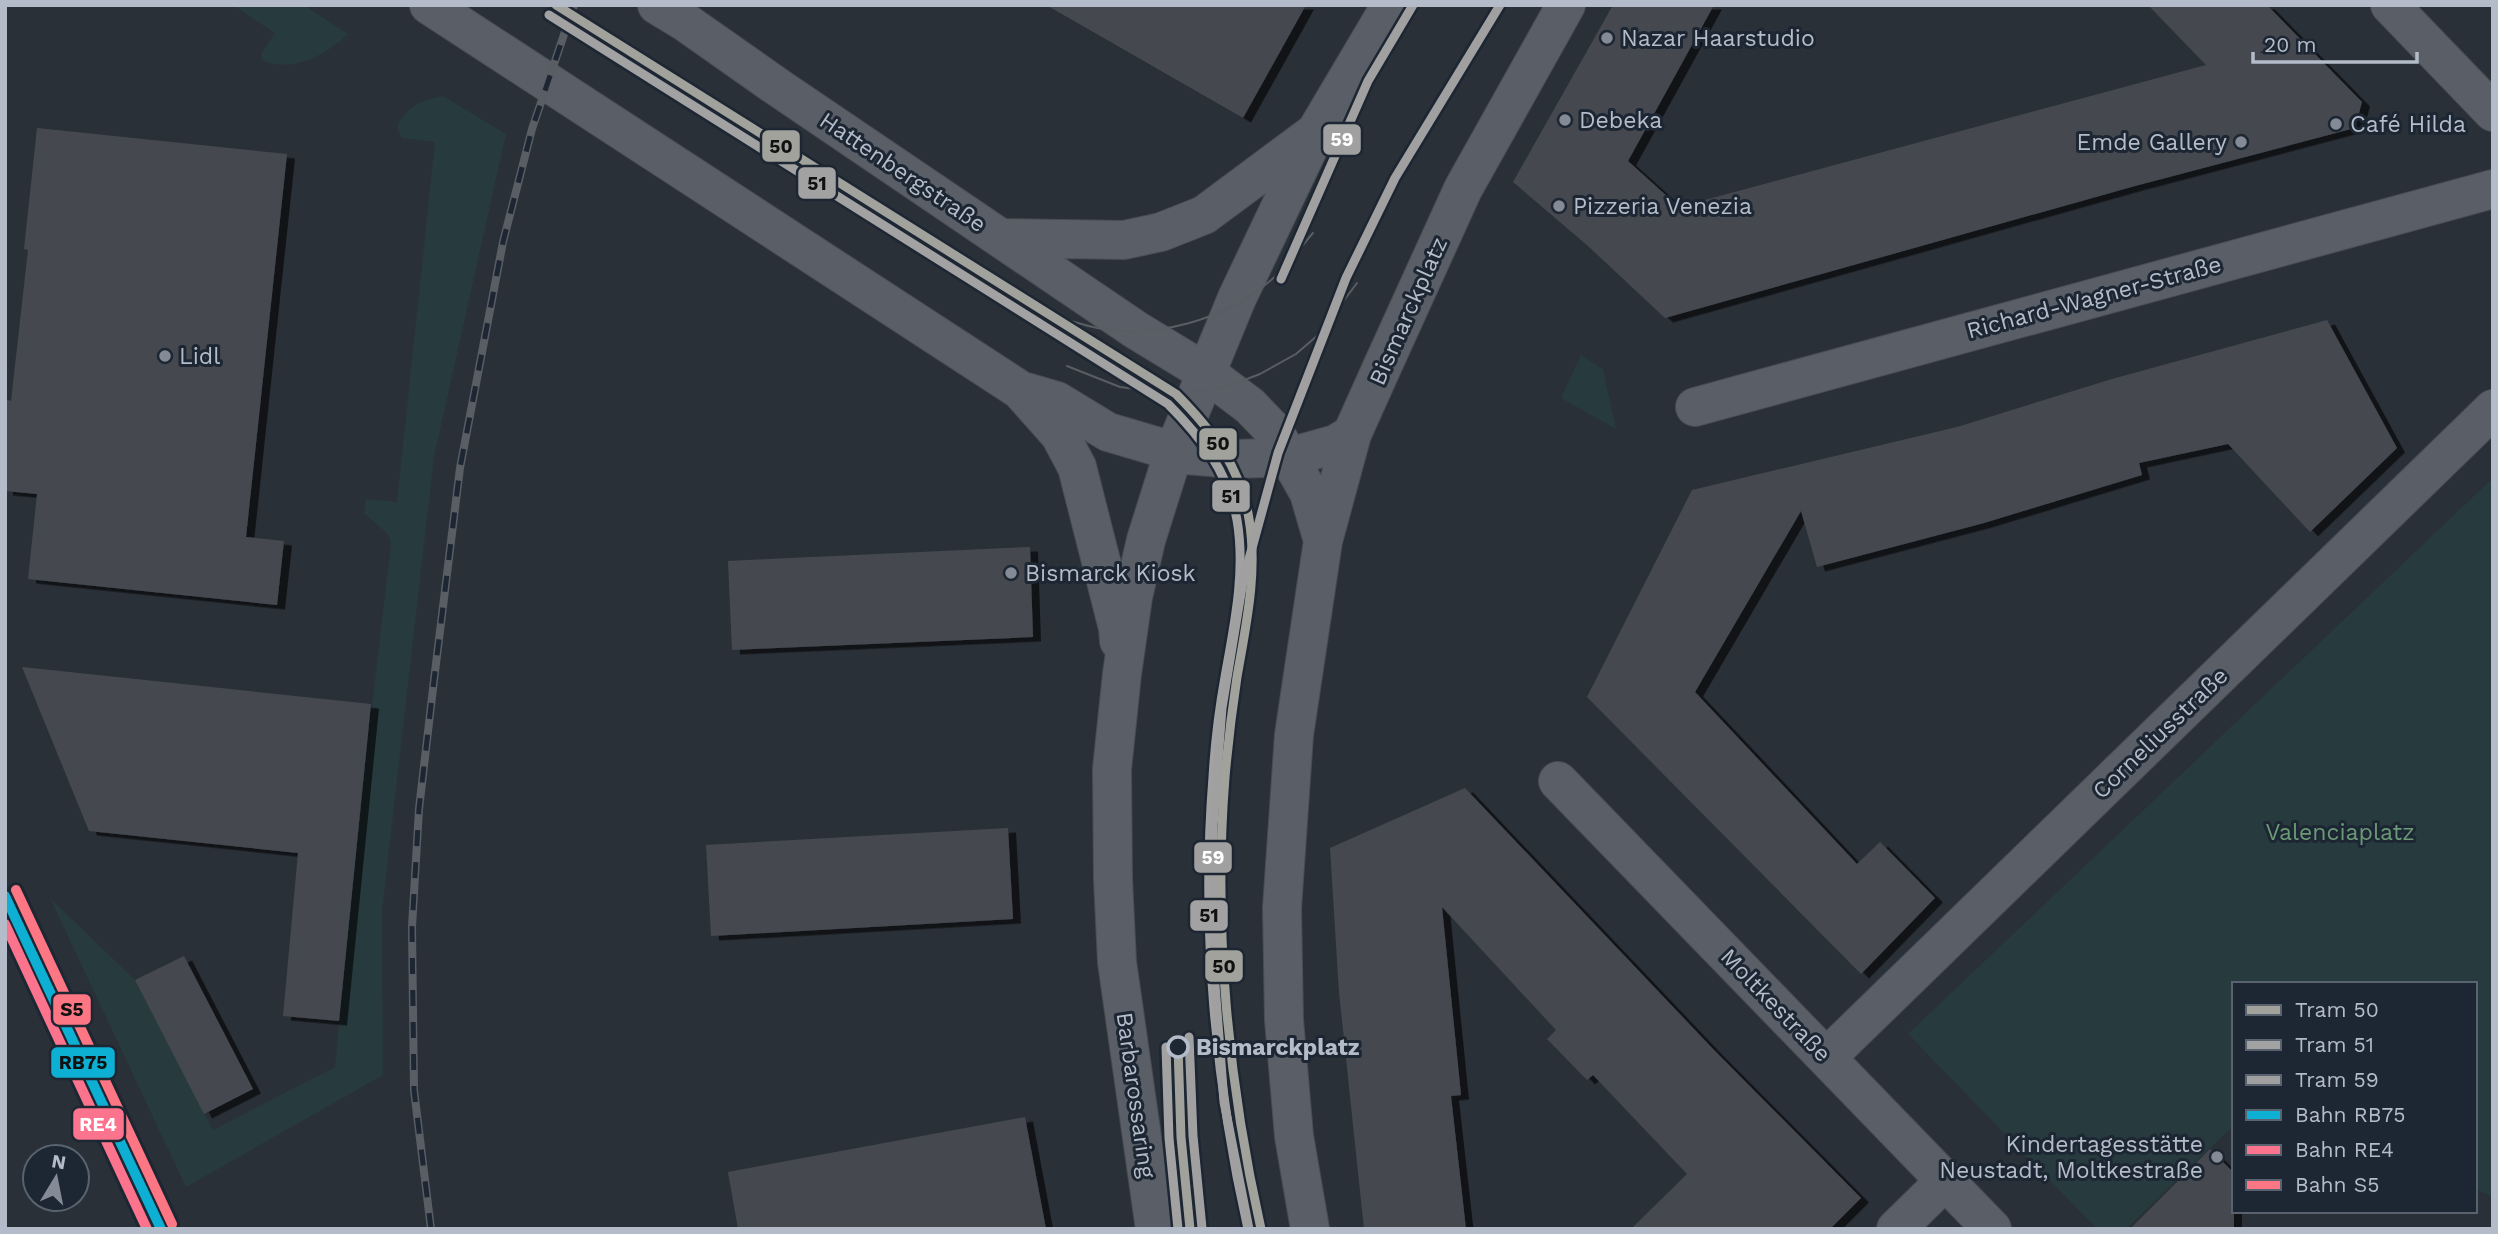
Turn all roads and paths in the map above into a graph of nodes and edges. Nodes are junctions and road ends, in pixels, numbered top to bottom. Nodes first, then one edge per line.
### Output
1 (429, 5) edge
2 (657, 5) edge
3 (1391, 5) edge
4 (1566, 5) edge
5 (2390, 5) edge
6 (2493, 112) edge
7 (1317, 130) junction
8 (2493, 189) edge
9 (1002, 239) junction
10 (1205, 372) junction
11 (1020, 390) junction
12 (1695, 407) dead end
13 (2493, 409) edge
14 (1352, 434) junction
15 (1174, 451) junction
16 (1289, 457) junction
17 (1323, 541) junction
18 (1122, 674) junction
19 (1559, 781) dead end
20 (1827, 1057) junction
21 (1945, 1181) junction
22 (1154, 1229) edge
23 (1310, 1229) edge
24 (1896, 1229) edge
25 (1992, 1229) edge

1 - 11 street
2 - 9 street, Hattenbergstraße
3 - 7 street
4 - 14 street, Bismarckplatz
5 - 6 street
7 - 9 street, Hattenbergstraße
7 - 10 street
8 - 12 street, Richard-Wagner-Straße
9 - 10 street, Bismarckplatz
10 - 15 street
10 - 16 street, Bismarckplatz
11 - 15 street
11 - 18 street
13 - 20 street, Corneliusstraße
14 - 16 street
14 - 17 street, Bismarckplatz
15 - 16 street
15 - 18 street
16 - 17 street, Bismarckplatz
17 - 23 street, Bismarckplatz
18 - 22 street, Barbarossaring
19 - 20 street, Moltkestraße
20 - 21 street, Moltkestraße
21 - 24 street
21 - 25 street, Moltkestraße

